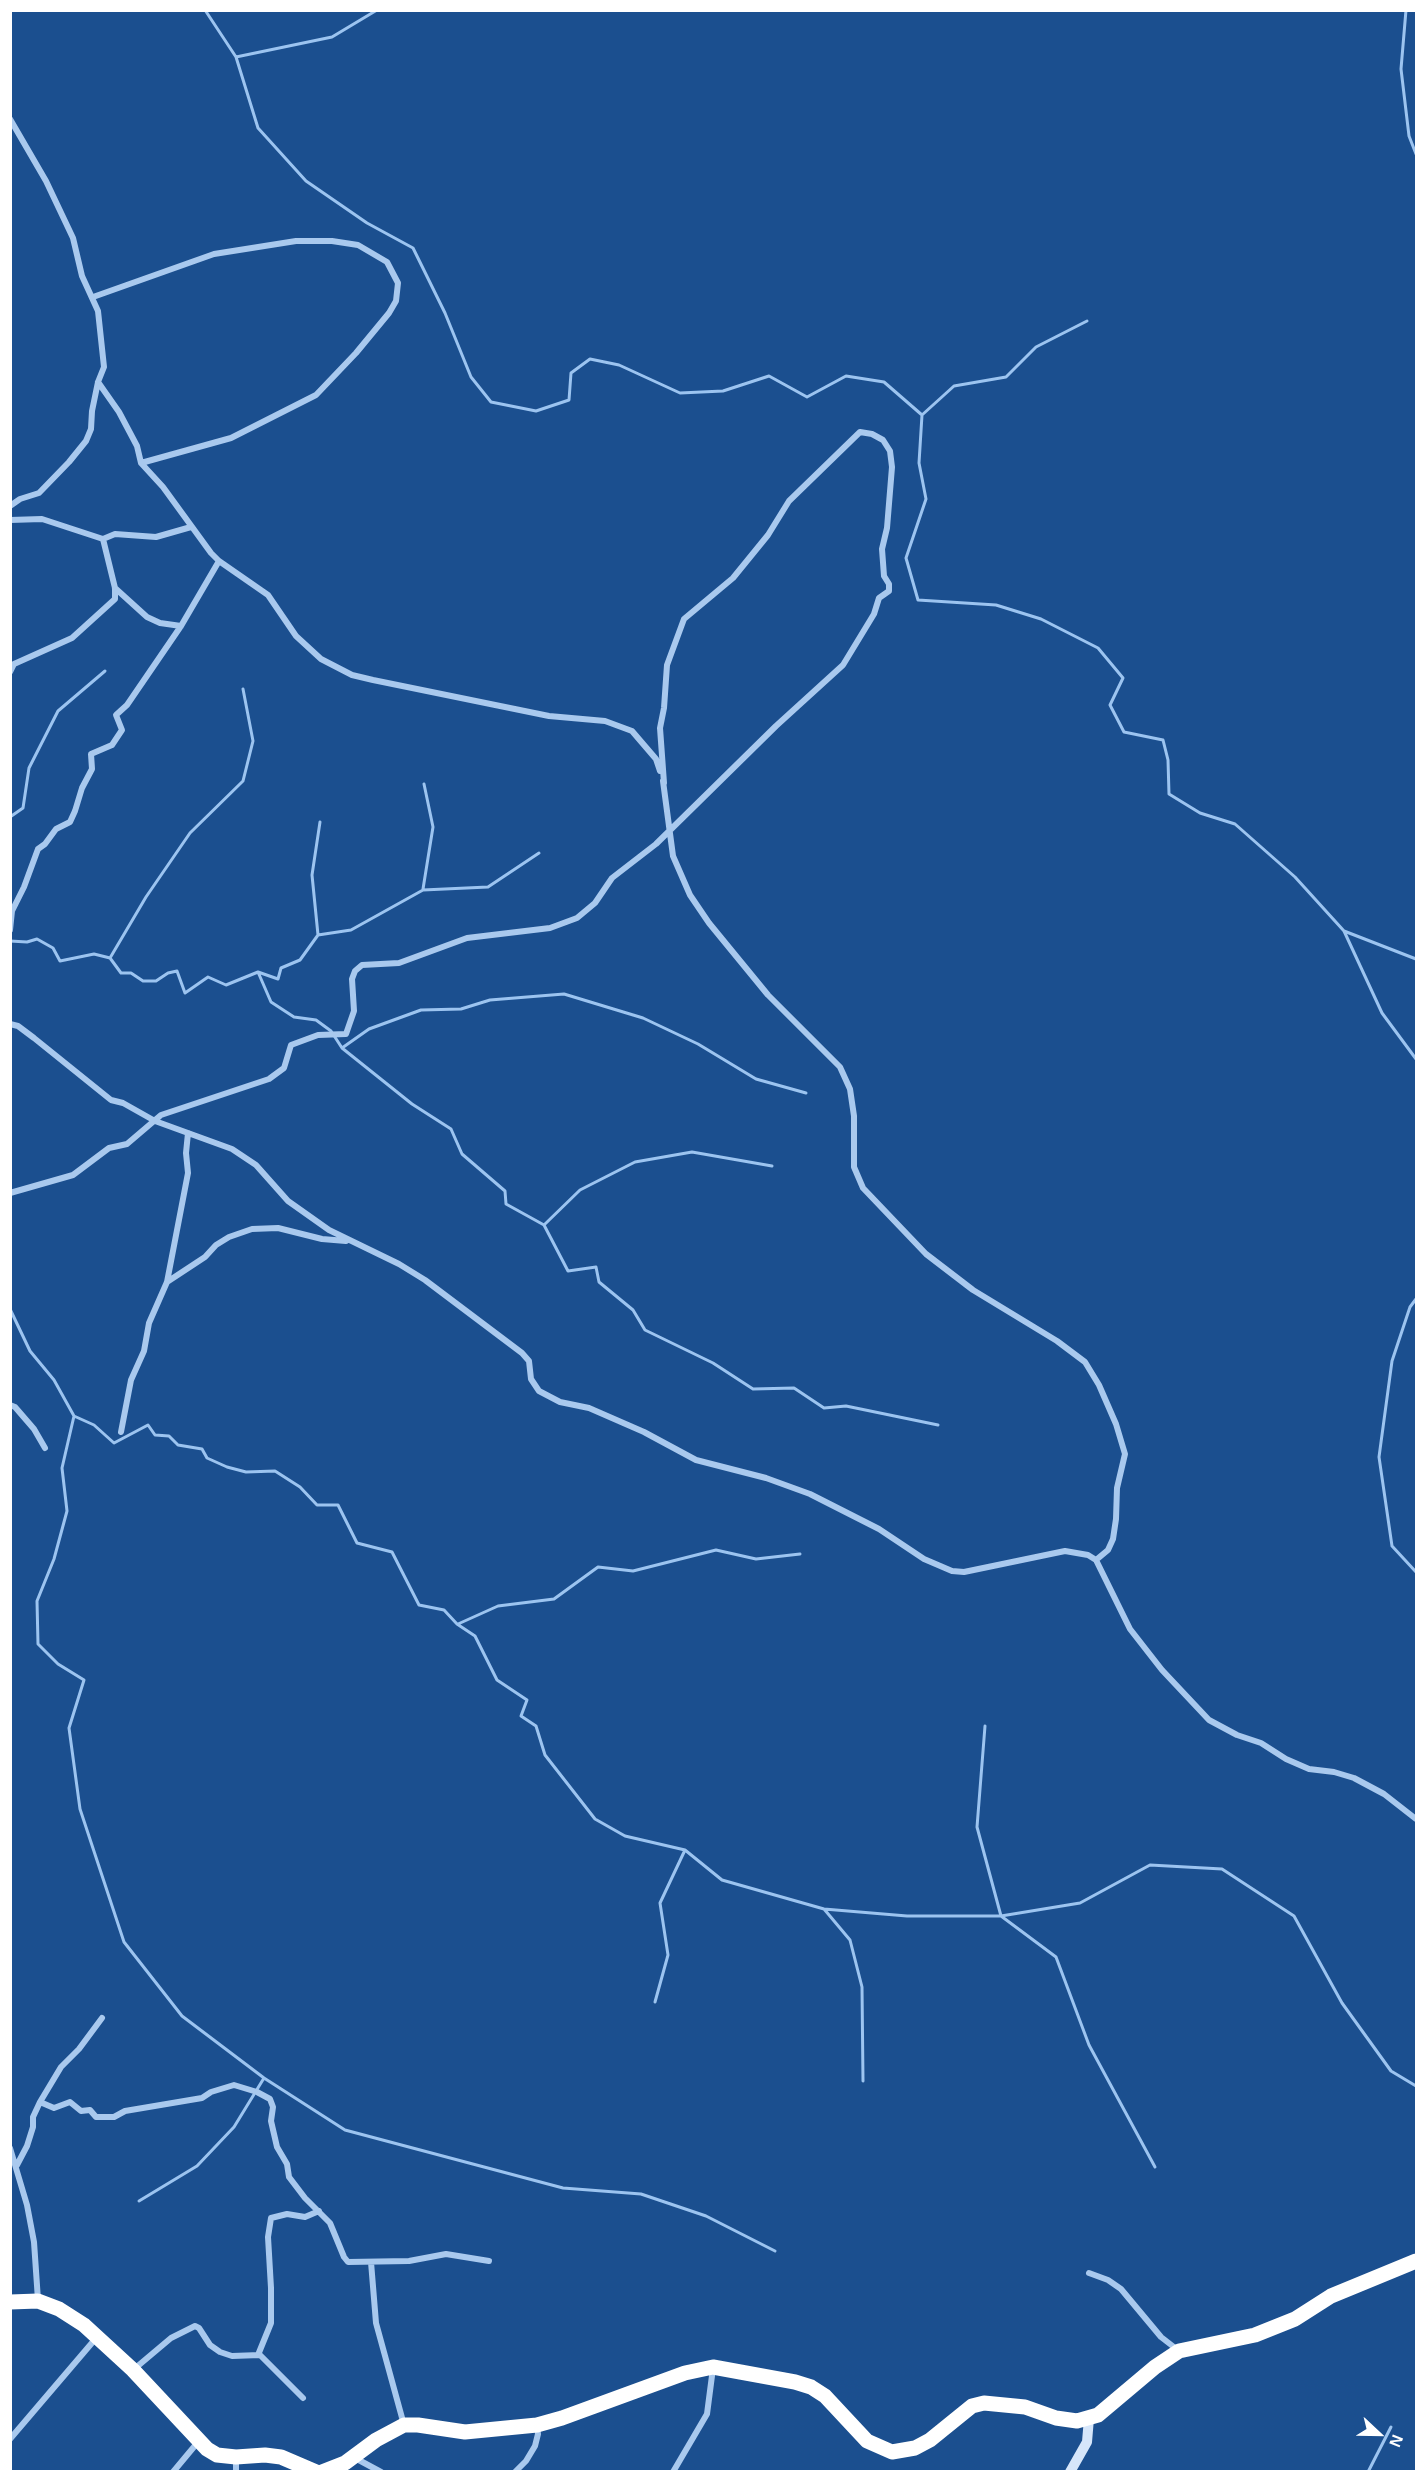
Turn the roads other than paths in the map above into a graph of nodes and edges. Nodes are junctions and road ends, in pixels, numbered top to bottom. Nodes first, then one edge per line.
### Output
1 (10, 119) edge
2 (93, 297) junction
3 (98, 382) junction
4 (141, 463) junction
5 (10, 506) edge
6 (10, 520) edge
7 (191, 527) junction
8 (103, 539) junction
9 (219, 561) junction
10 (115, 588) junction
11 (181, 626) junction
12 (10, 672) edge
13 (664, 783) junction
14 (668, 831) junction
15 (10, 930) edge
16 (10, 1024) edge
17 (155, 1121) junction
18 (188, 1133) junction
19 (10, 1193) edge
20 (351, 1242) junction
21 (167, 1282) junction
22 (10, 1405) edge
23 (121, 1432) dead end
24 (45, 1448) dead end
25 (1096, 1560) junction
26 (1416, 1820) edge
27 (102, 2018) dead end
28 (40, 2102) junction
29 (10, 2148) edge
30 (17, 2165) junction
31 (319, 2211) junction
32 (489, 2261) dead end
33 (1416, 2261) edge
34 (371, 2262) junction
35 (1089, 2273) dead end
36 (38, 2301) junction
37 (10, 2302) edge
38 (97, 2336) junction
39 (1179, 2351) junction
40 (258, 2355) junction
41 (713, 2367) junction
42 (133, 2370) junction
43 (303, 2398) dead end
44 (1089, 2418) junction
45 (404, 2425) junction
46 (537, 2425) junction
47 (10, 2439) edge
48 (199, 2441) junction
49 (352, 2457) junction
50 (236, 2464) edge
51 (173, 2472) edge
52 (316, 2472) edge
53 (322, 2472) edge
54 (381, 2472) edge
55 (515, 2472) edge
56 (673, 2472) edge
57 (1070, 2472) edge

1 - 2 street
2 - 3 street
2 - 4 street
3 - 4 street
3 - 5 street
4 - 7 street
6 - 8 street
7 - 8 street
7 - 9 street
8 - 10 street
9 - 11 street
9 - 13 street
10 - 11 street
10 - 12 street
11 - 15 street
13 - 14 street
13 - 14 street
14 - 17 street
14 - 25 street
16 - 17 street
17 - 18 street
17 - 19 street
18 - 20 street
18 - 21 street
20 - 21 street
20 - 25 street
21 - 23 street
22 - 24 street
25 - 26 street
27 - 28 street
28 - 30 street
28 - 31 street
29 - 30 street
30 - 36 street
31 - 34 street
31 - 40 street
32 - 34 street
33 - 39 highway
34 - 45 street
35 - 39 street
36 - 37 highway
36 - 38 highway
38 - 42 highway
38 - 47 street
39 - 44 highway
40 - 42 street
40 - 43 street
41 - 44 highway
41 - 46 highway
41 - 56 street
42 - 48 highway
44 - 57 street
45 - 46 highway
45 - 49 highway
46 - 55 street
48 - 50 highway
48 - 51 street
49 - 53 highway
49 - 54 street
50 - 52 highway

